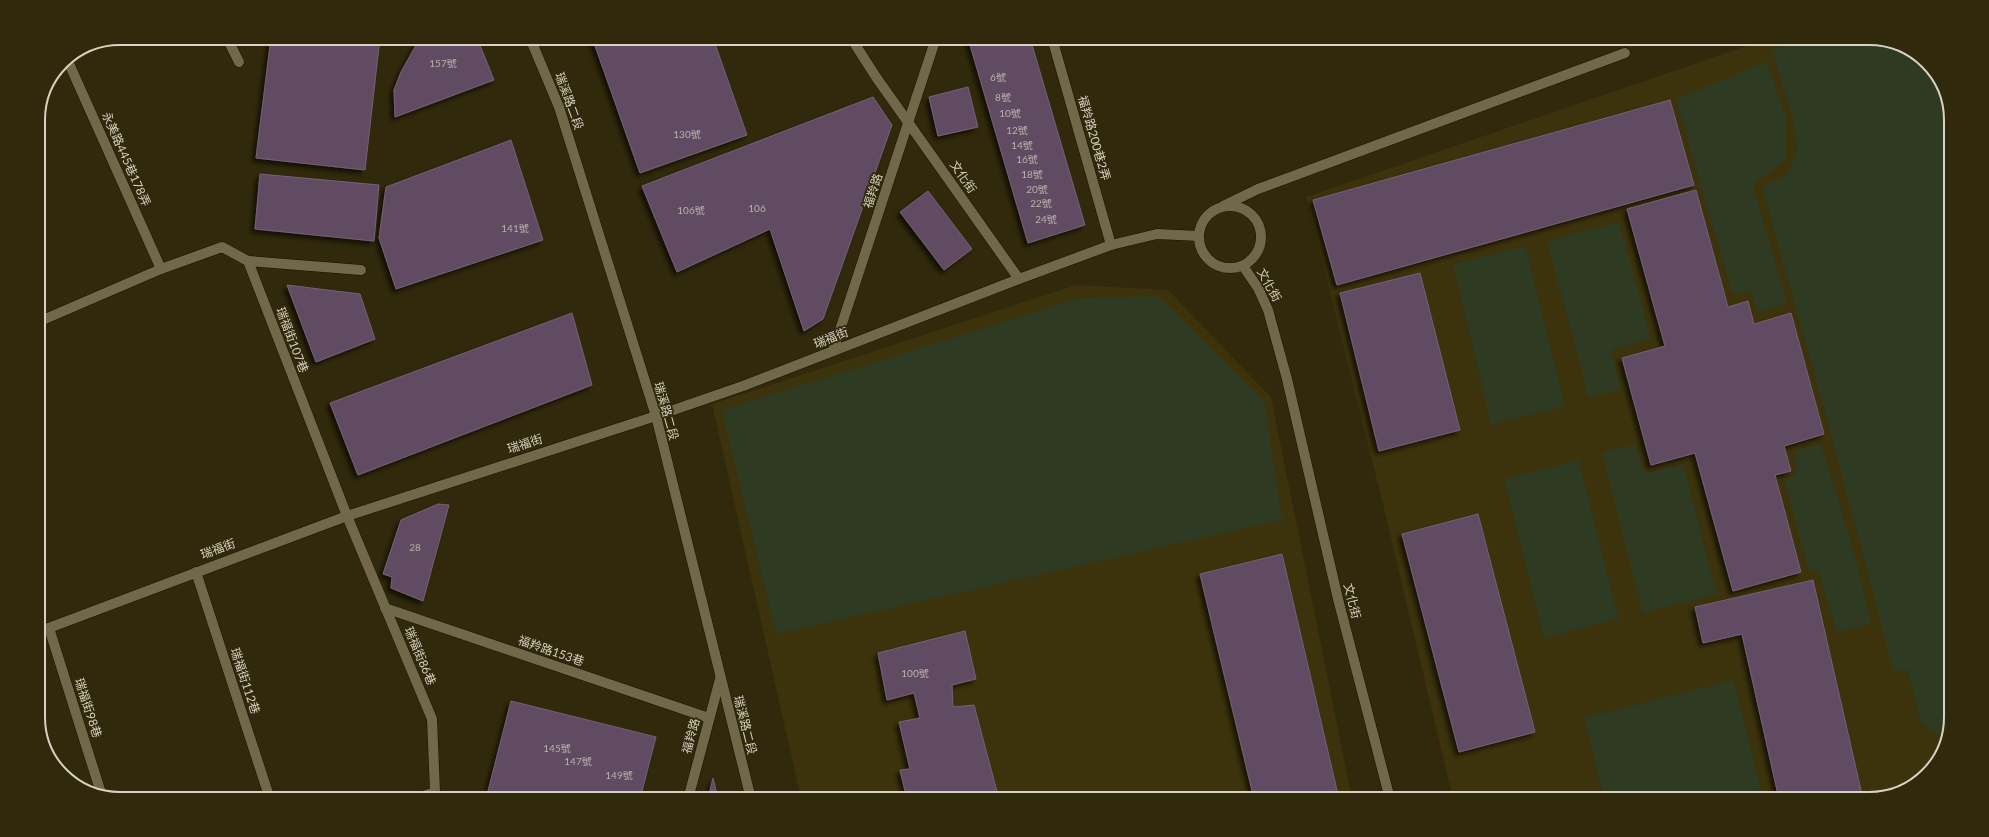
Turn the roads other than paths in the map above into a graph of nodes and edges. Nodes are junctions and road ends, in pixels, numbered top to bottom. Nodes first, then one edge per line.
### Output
1 (230, 45) edge
2 (533, 45) edge
3 (855, 45) edge
4 (934, 45) edge
5 (1054, 45) edge
6 (1625, 54) dead end
7 (239, 62) dead end
8 (69, 65) edge
9 (909, 123) junction
10 (1223, 206) junction
11 (1199, 236) junction
12 (1111, 245) junction
13 (248, 261) junction
14 (1243, 266) junction
15 (161, 269) junction
16 (361, 270) dead end
17 (1019, 279) junction
18 (45, 319) edge
19 (833, 351) junction
20 (656, 416) junction
21 (347, 516) junction
22 (196, 572) junction
23 (385, 608) junction
24 (49, 628) junction
25 (45, 629) edge
26 (720, 679) junction
27 (709, 718) junction
28 (100, 789) edge
29 (268, 792) edge
30 (435, 792) edge
31 (690, 792) edge
32 (749, 792) edge
33 (1388, 792) edge

1 - 7 street
2 - 20 street, 瑞溪路二段
3 - 9 street, 文化街
4 - 9 street, 福羚路
5 - 12 street, 福羚路200巷2弄
6 - 10 street
8 - 15 street, 永美路445巷178弄
9 - 17 street, 文化街
9 - 19 street, 福羚路
10 - 11 street
10 - 14 street
11 - 12 street
11 - 14 street, 文化街
12 - 17 street
13 - 15 street
13 - 16 street
13 - 21 street, 瑞福街107巷
14 - 33 street, 文化街
15 - 18 street
17 - 19 street, 瑞福街
19 - 20 street, 瑞福街
20 - 21 street, 瑞福街
20 - 26 street, 瑞溪路二段
21 - 22 street, 瑞福街
21 - 23 street, 瑞福街86巷
22 - 24 street, 瑞福街
22 - 29 street, 瑞福街112巷
23 - 27 street, 福羚路153巷
23 - 30 street, 瑞福街86巷
24 - 25 street, 瑞福街
24 - 28 street, 瑞福街98巷
26 - 27 street, 福羚路
26 - 32 street, 瑞溪路二段
27 - 31 street, 福羚路

